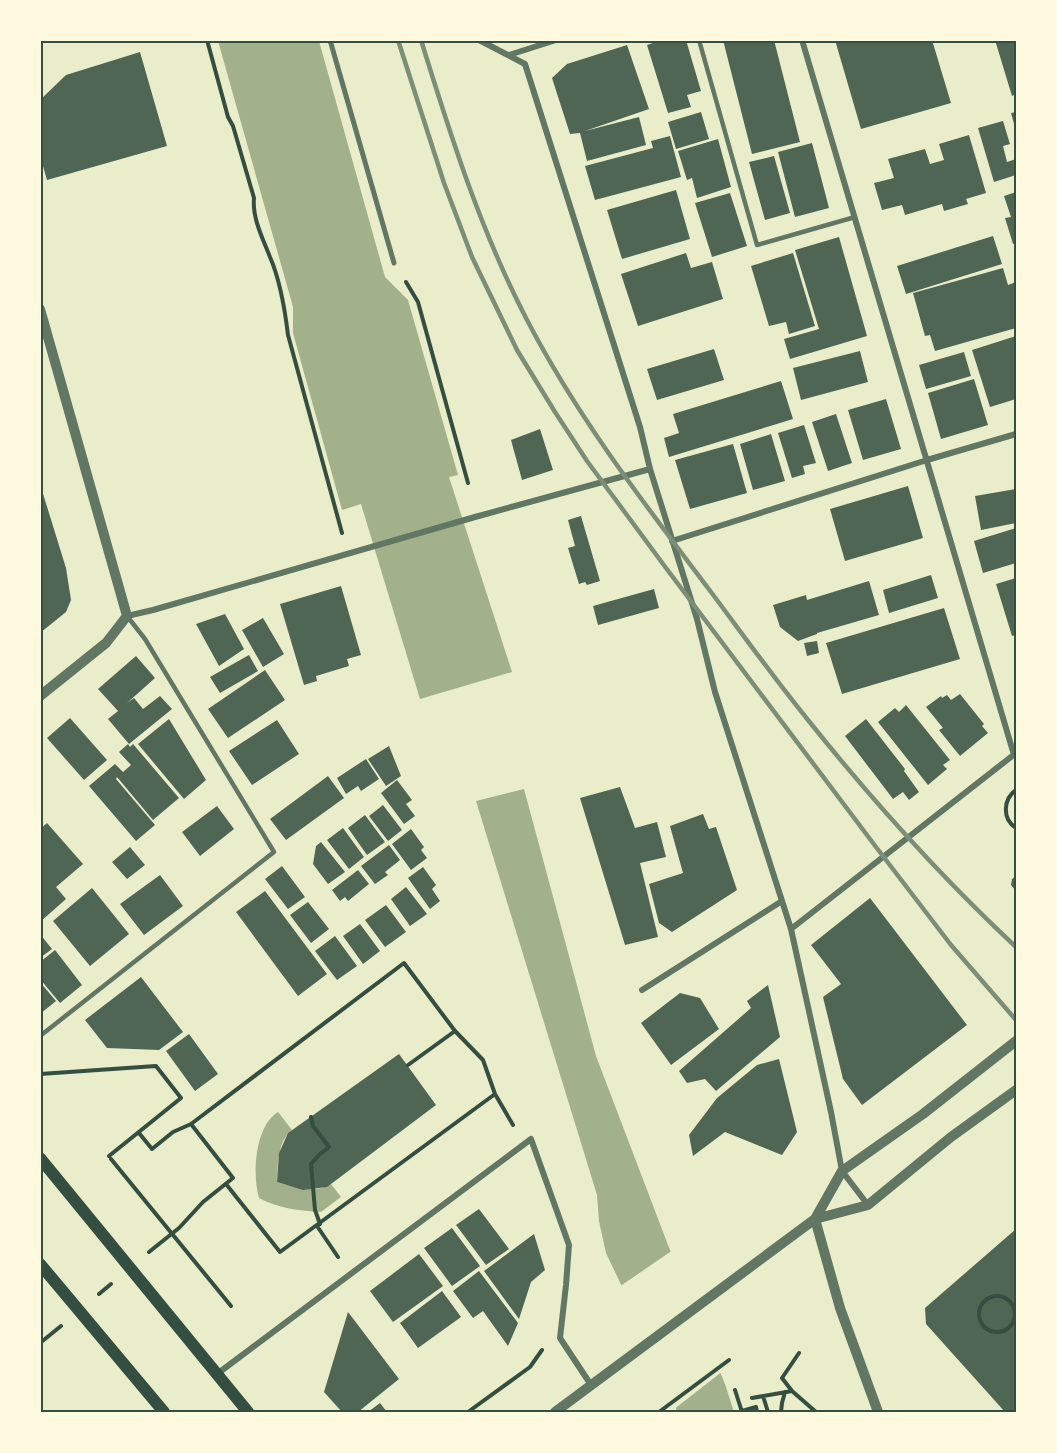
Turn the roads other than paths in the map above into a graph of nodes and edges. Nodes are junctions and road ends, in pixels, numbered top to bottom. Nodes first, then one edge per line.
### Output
1 (330, 40) edge
2 (479, 40) edge
3 (556, 40) edge
4 (699, 40) edge
5 (802, 40) edge
6 (509, 55) junction
7 (855, 217) junction
8 (394, 263) road end
9 (40, 309) edge
10 (1017, 434) edge
11 (927, 460) junction
12 (650, 469) junction
13 (672, 541) junction
14 (128, 616) junction
15 (40, 696) edge
16 (1015, 754) edge
17 (782, 901) junction
18 (791, 929) junction
19 (642, 990) dead end
20 (40, 1036) edge
21 (1017, 1041) edge
22 (1017, 1090) edge
23 (40, 1158) edge
24 (842, 1171) junction
25 (868, 1205) junction
26 (815, 1219) junction
27 (40, 1264) edge
28 (217, 1374) junction
29 (591, 1385) junction
30 (164, 1413) edge
31 (248, 1413) edge
32 (555, 1413) edge
33 (878, 1413) edge

1 - 8 street
2 - 6 street
3 - 6 street
4 - 7 lane
5 - 7 street
6 - 12 street
7 - 11 street
9 - 14 street
10 - 11 street
11 - 13 street
11 - 16 street
12 - 13 street
12 - 14 street
13 - 17 street
14 - 15 street
14 - 20 lane
16 - 18 street
17 - 18 street
17 - 19 street
18 - 24 street
21 - 24 street
22 - 25 street
23 - 28 main road
24 - 25 street
24 - 26 street
25 - 26 street
26 - 29 street
26 - 33 street
27 - 30 main road
28 - 29 street
28 - 31 main road
29 - 32 street

